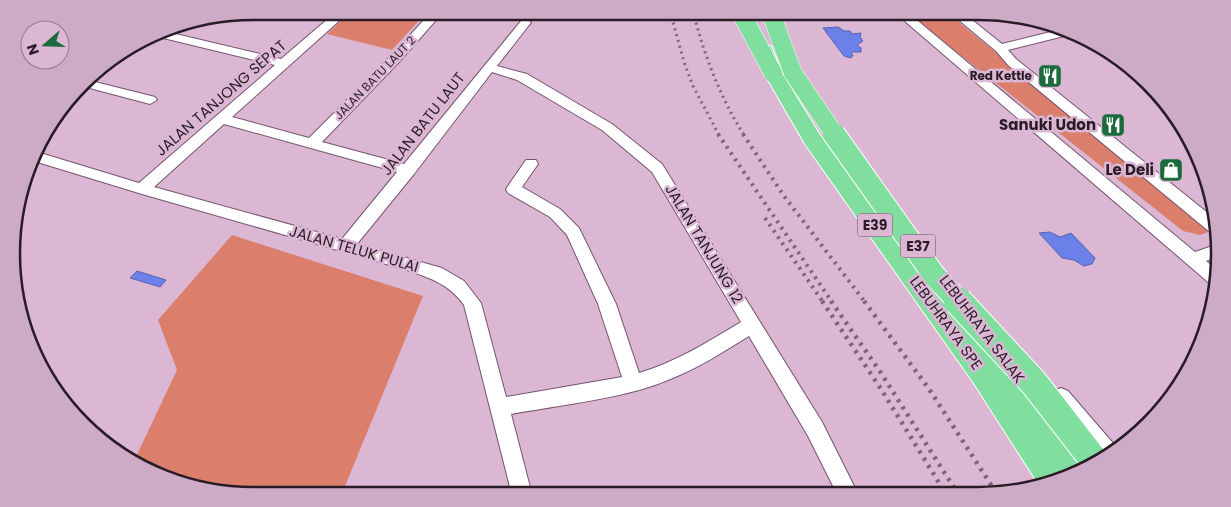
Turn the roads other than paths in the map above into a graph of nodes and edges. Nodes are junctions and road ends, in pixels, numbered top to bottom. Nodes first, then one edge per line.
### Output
1 (334, 20) edge
2 (430, 20) edge
3 (736, 20) edge
4 (744, 20) edge
5 (752, 20) edge
6 (772, 20) edge
7 (773, 20) edge
8 (910, 20) edge
9 (965, 20) edge
10 (525, 23) dead end
11 (1057, 34) edge
12 (168, 36) edge
13 (1000, 48) junction
14 (284, 64) junction
15 (488, 67) junction
16 (773, 77) junction
17 (93, 84) edge
18 (150, 100) dead end
19 (221, 119) junction
20 (311, 144) junction
21 (41, 157) edge
22 (531, 164) dead end
23 (409, 170) junction
24 (142, 189) junction
25 (1209, 222) edge
26 (346, 246) junction
27 (1211, 253) edge
28 (1193, 259) junction
29 (1210, 274) edge
30 (934, 275) junction
31 (963, 302) junction
32 (752, 325) junction
33 (633, 383) junction
34 (498, 407) junction
35 (1106, 449) edge
36 (1092, 457) edge
37 (1080, 464) edge
38 (1070, 468) edge
39 (1050, 476) edge
40 (1041, 478) edge
41 (520, 487) edge
42 (845, 487) edge

1 - 14 street, JALAN TANJONG SEPAT
2 - 20 street, JALAN BATU LAUT 2
3 - 16 highway
4 - 16 highway, bridge
5 - 16 highway, E37
6 - 30 highway, LEBUHRAYA SPE / E39, bridge
7 - 31 highway, LEBUHRAYA SALAK / E37
8 - 28 street
9 - 13 street
10 - 15 street, JALAN BATU LAUT
11 - 13 street
12 - 14 street
13 - 25 street
14 - 19 street, JALAN TANJONG SEPAT
15 - 23 street, JALAN BATU LAUT
15 - 32 street, JALAN TANJUNG 12
16 - 39 highway, LEBUHRAYA SPE / E39
16 - 40 highway, E37
17 - 18 street
19 - 20 street
19 - 24 street, JALAN TANJONG SEPAT
20 - 23 street
21 - 24 street, JALAN TELUK PULAI
22 - 33 street
23 - 26 street, JALAN BATU LAUT
24 - 26 street, JALAN TELUK PULAI
26 - 34 street, JALAN TELUK PULAI
27 - 28 street
28 - 29 street
30 - 36 highway, bridge
30 - 38 highway, LEBUHRAYA SPE / E39, bridge
31 - 35 street
31 - 37 highway, LEBUHRAYA SALAK / E37
32 - 33 street
32 - 42 street, JALAN TANJUNG 12
33 - 34 street
34 - 41 street, JALAN TELUK PULAI

